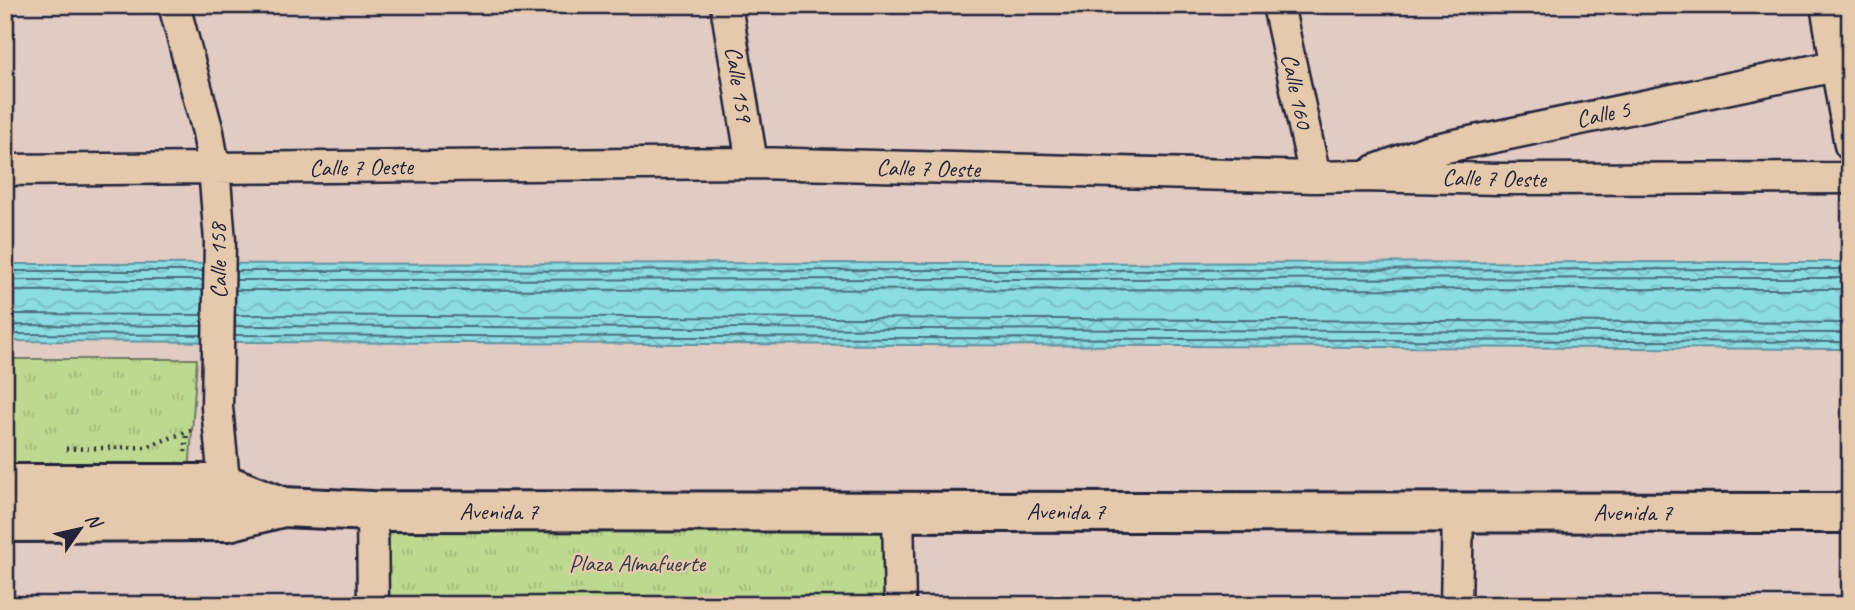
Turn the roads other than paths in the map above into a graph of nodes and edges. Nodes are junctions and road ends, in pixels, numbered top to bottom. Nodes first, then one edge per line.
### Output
1 (174, 5) edge
2 (726, 5) edge
3 (1278, 5) edge
4 (1826, 5) edge
5 (1843, 64) edge
6 (1850, 145) edge
7 (752, 163) junction
8 (214, 168) junction
9 (5, 170) edge
10 (1360, 176) junction
11 (1315, 177) junction
12 (1850, 178) edge
13 (5, 484) edge
14 (225, 484) junction
15 (282, 507) junction
16 (898, 511) junction
17 (1458, 511) junction
18 (372, 512) junction
19 (1850, 513) edge
20 (228, 521) junction
21 (5, 522) edge
22 (373, 605) edge
23 (900, 605) edge
24 (1455, 605) edge

1 - 8 street, Calle 158
2 - 7 street, Calle 159
3 - 11 street, Calle 160
4 - 5 street
5 - 6 street
5 - 10 street, Calle 5
7 - 8 street, Calle 7 Oeste
7 - 11 street, Calle 7 Oeste
8 - 9 street, Calle 7 Oeste
8 - 14 street, Calle 158
10 - 11 street, Calle 7 Oeste
10 - 12 street, Calle 7 Oeste
13 - 14 main road, Avenida 7
14 - 15 main road, Avenida 7
14 - 20 street, Calle 158
15 - 18 main road, Avenida 7
15 - 20 main road, Avenida 7
16 - 17 main road, Avenida 7
16 - 18 main road, Avenida 7
16 - 23 street
17 - 19 main road, Avenida 7
17 - 24 street
18 - 22 street
20 - 21 main road, Avenida 7

